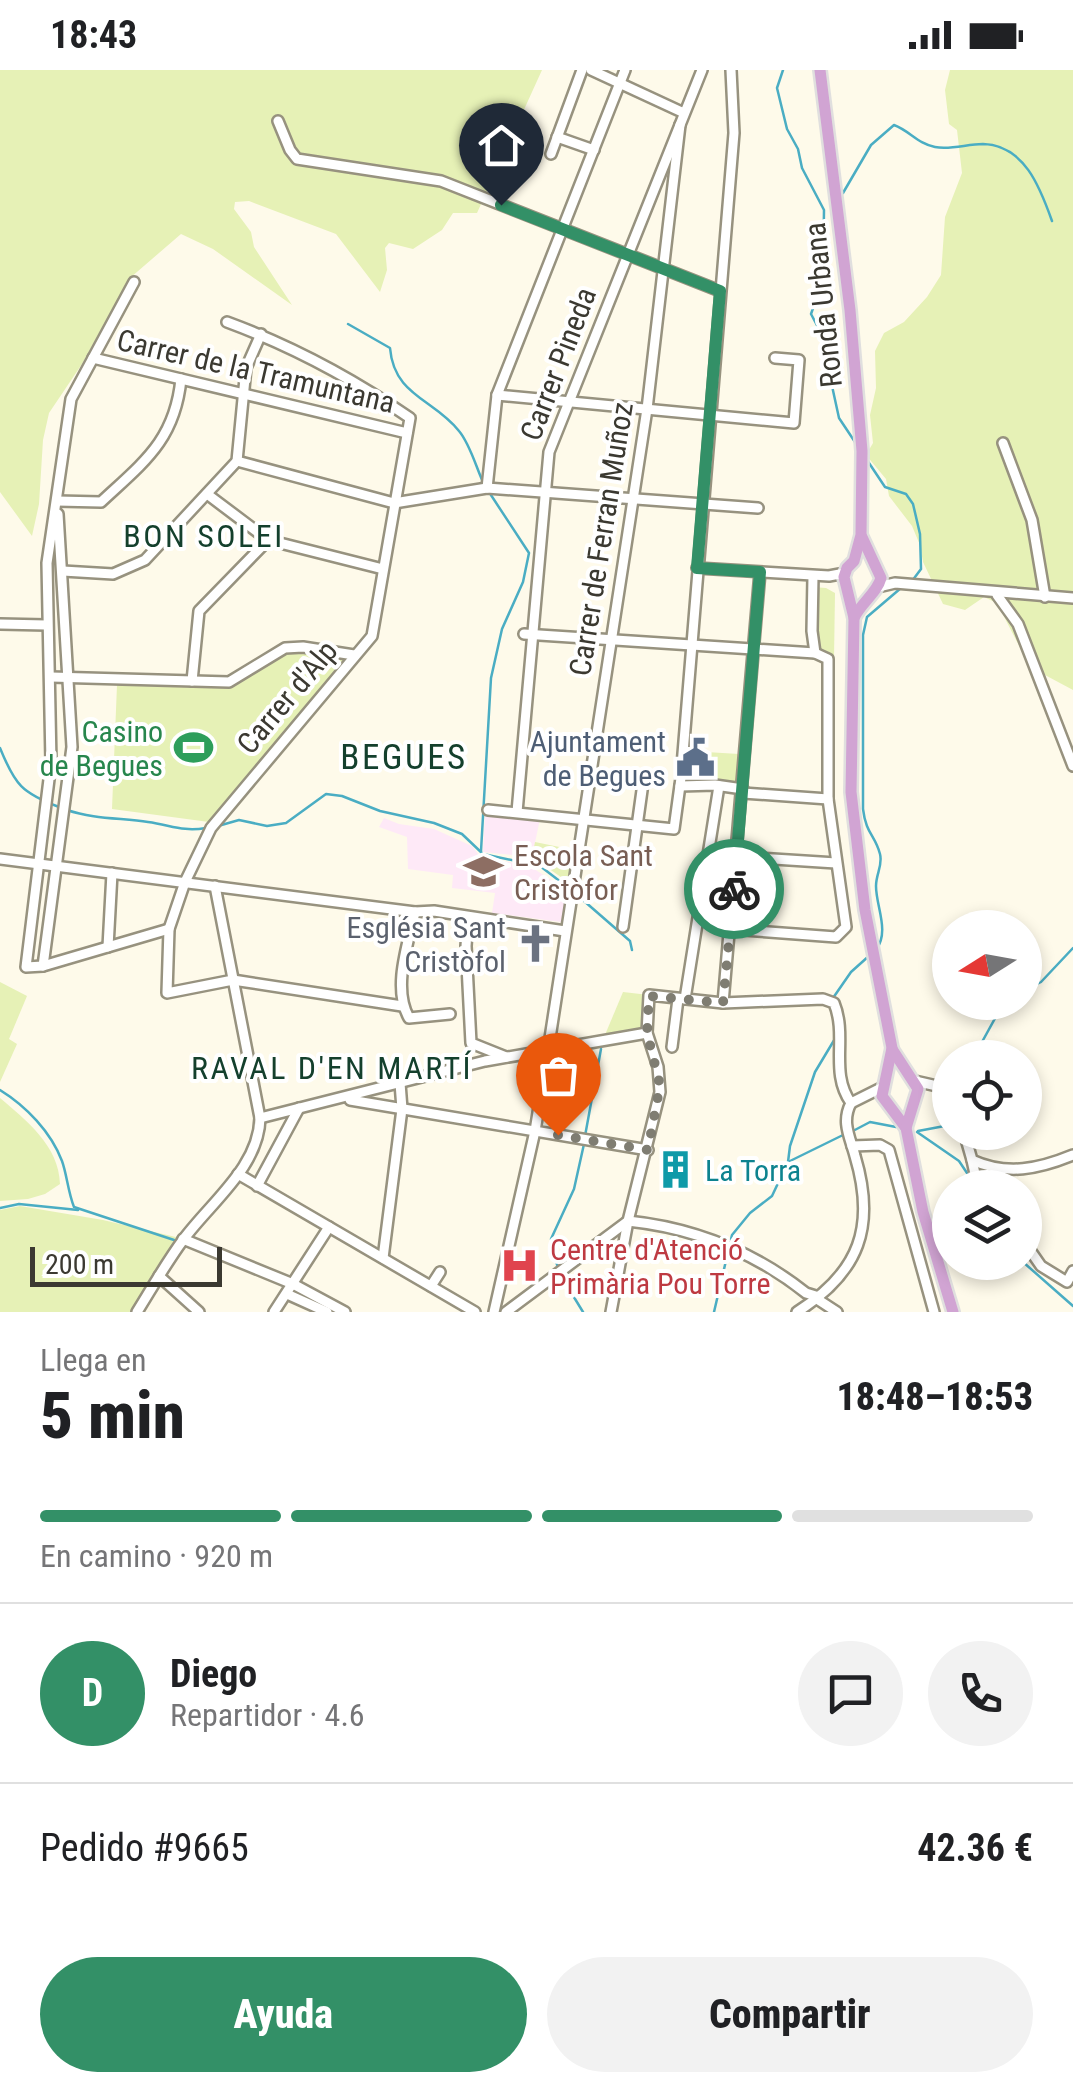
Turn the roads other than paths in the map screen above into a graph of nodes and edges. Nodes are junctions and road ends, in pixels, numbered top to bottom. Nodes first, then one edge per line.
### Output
1 (582, 70) edge
2 (591, 70) edge
3 (625, 70) edge
4 (702, 70) edge
5 (731, 70) edge
6 (820, 70) edge
7 (621, 82) junction
8 (684, 113) junction
9 (278, 121) dead end
10 (680, 125) junction
11 (557, 137) junction
12 (594, 150) junction
13 (551, 154) dead end
14 (562, 229) junction
15 (627, 254) junction
16 (662, 268) junction
17 (134, 282) dead end
18 (720, 291) junction
19 (226, 322) dead end
20 (260, 334) junction
21 (94, 358) junction
22 (775, 358) dead end
23 (181, 379) junction
24 (496, 395) junction
25 (246, 396) junction
26 (570, 402) junction
27 (647, 409) junction
28 (710, 415) junction
29 (407, 433) junction
30 (1003, 443) dead end
31 (238, 461) junction
32 (488, 489) junction
33 (207, 494) junction
34 (546, 494) junction
35 (633, 500) junction
36 (56, 501) junction
37 (394, 503) junction
38 (703, 504) junction
39 (758, 508) dead end
40 (861, 536) junction
41 (268, 540) junction
42 (854, 561) junction
43 (697, 568) junction
44 (383, 569) junction
45 (63, 571) junction
46 (760, 572) junction
47 (813, 576) junction
48 (875, 579) junction
49 (846, 582) junction
50 (994, 594) junction
51 (1045, 597) junction
52 (1073, 598) edge
53 (46, 606) junction
54 (854, 618) junction
55 (0, 624) edge
56 (30, 625) junction
57 (46, 626) junction
58 (528, 634) junction
59 (611, 640) junction
60 (690, 645) junction
61 (754, 649) junction
62 (815, 653) junction
63 (354, 655) junction
64 (69, 677) junction
65 (51, 678) junction
66 (192, 681) junction
67 (1073, 766) edge
68 (644, 776) dead end
69 (680, 786) junction
70 (718, 786) junction
71 (743, 791) junction
72 (828, 800) junction
73 (488, 810) dead end
74 (517, 812) junction
75 (583, 820) junction
76 (638, 825) junction
77 (709, 855) junction
78 (0, 858) edge
79 (737, 858) junction
80 (836, 863) junction
81 (40, 864) junction
82 (56, 866) junction
83 (112, 873) junction
84 (184, 882) junction
85 (215, 886) junction
86 (415, 912) junction
87 (468, 918) junction
88 (623, 927) dead end
89 (169, 929) junction
90 (730, 930) junction
91 (565, 931) junction
92 (108, 947) junction
93 (43, 966) junction
94 (233, 980) junction
95 (681, 999) junction
96 (723, 1003) junction
97 (402, 1006) junction
98 (450, 1014) dead end
99 (647, 1033) junction
100 (672, 1047) dead end
101 (892, 1048) junction
102 (548, 1052) junction
103 (506, 1057) junction
104 (911, 1078) junction
105 (400, 1083) junction
106 (886, 1083) junction
107 (932, 1084) joint
108 (866, 1098) junction
109 (344, 1099) junction
110 (916, 1100) junction
111 (851, 1103) junction
112 (890, 1107) junction
113 (299, 1108) junction
114 (402, 1109) junction
115 (260, 1118) junction
116 (906, 1128) junction
117 (534, 1131) junction
118 (849, 1137) junction
119 (648, 1150) junction
120 (969, 1150) edge
121 (1073, 1155) edge
122 (972, 1160) junction
123 (974, 1170) edge
124 (238, 1174) junction
125 (257, 1186) junction
126 (628, 1221) junction
127 (329, 1227) junction
128 (184, 1239) junction
129 (383, 1258) junction
130 (1042, 1267) edge
131 (1073, 1271) edge
132 (440, 1272) dead end
133 (158, 1276) junction
134 (431, 1286) junction
135 (290, 1288) junction
136 (802, 1296) junction
137 (815, 1300) junction
138 (137, 1312) edge
139 (198, 1312) edge
140 (274, 1312) edge
141 (326, 1312) edge
142 (345, 1312) edge
143 (475, 1312) edge
144 (494, 1312) edge
145 (506, 1312) edge
146 (612, 1312) edge
147 (795, 1312) edge
148 (837, 1312) edge
149 (934, 1312) edge
150 (952, 1312) edge

1 - 11 street
2 - 7 street
3 - 7 street
4 - 8 street, Carrer Pineda
5 - 18 street
6 - 40 main road, Ronda Urbana
7 - 8 street
7 - 12 street
8 - 10 street, Carrer Pineda
9 - 14 street
10 - 15 street, Carrer Pineda
10 - 16 street, Carrer de Ferran Muñoz
11 - 12 street
11 - 13 street
12 - 14 street
14 - 15 street
14 - 24 street
15 - 16 street
15 - 26 street, Carrer Pineda
16 - 18 street
16 - 27 street, Carrer de Ferran Muñoz
17 - 21 street
18 - 28 street
19 - 20 street
20 - 25 street
20 - 29 street, Carrer d'Alp
21 - 23 street, Carrer de la Tramuntana
21 - 36 street
22 - 28 street
23 - 25 street, Carrer de la Tramuntana
23 - 36 street
24 - 26 street
24 - 32 street
25 - 29 street, Carrer de la Tramuntana
25 - 31 street
26 - 27 street
26 - 34 street, Carrer Pineda
27 - 28 street
27 - 35 street, Carrer de Ferran Muñoz
28 - 38 street
29 - 37 street, Carrer d'Alp
30 - 51 street
31 - 33 street
31 - 37 street
32 - 34 street
32 - 37 street
33 - 41 street
33 - 45 street
34 - 35 street
34 - 58 street, Carrer Pineda
35 - 38 street
35 - 59 street, Carrer de Ferran Muñoz
36 - 45 street
36 - 53 street
37 - 44 street, Carrer d'Alp
38 - 39 street
38 - 43 street
40 - 42 main road, Ronda Urbana
40 - 48 main road, Ronda Urbana
41 - 44 street
41 - 66 street
42 - 48 main road
42 - 49 main road, Ronda Urbana
43 - 46 street
43 - 60 street
44 - 63 street, Carrer d'Alp
45 - 64 street
46 - 47 street
46 - 61 street
47 - 49 street
47 - 62 street
48 - 49 main road
48 - 50 street
48 - 54 main road
49 - 54 main road
50 - 51 street
50 - 67 street
51 - 52 street
53 - 56 street
53 - 57 street
54 - 101 main road
55 - 56 street
56 - 57 street
57 - 65 street
58 - 59 street
58 - 74 street, Carrer Pineda
59 - 60 street
59 - 75 street, Carrer de Ferran Muñoz
60 - 61 street
60 - 69 street
61 - 62 street
61 - 71 street
62 - 72 street
63 - 66 street
63 - 84 street, Carrer d'Alp
64 - 65 street
64 - 66 street
64 - 82 street
65 - 81 street
68 - 76 street
69 - 70 street
69 - 76 street
70 - 71 street
70 - 77 street
71 - 72 street
71 - 79 street
72 - 80 street
73 - 74 street
74 - 75 street
75 - 76 street
75 - 91 street, Carrer de Ferran Muñoz
76 - 88 street
77 - 79 street
77 - 95 street
78 - 81 street
79 - 80 street
79 - 90 street
80 - 90 street
81 - 82 street
81 - 93 street
82 - 83 street
82 - 93 street
83 - 84 street
83 - 92 street
84 - 85 street
84 - 89 street, Carrer d'Alp
85 - 86 street
85 - 94 street
86 - 87 street
86 - 97 street
87 - 91 street
87 - 103 street
89 - 92 street
89 - 94 street, Carrer d'Alp
90 - 96 street
91 - 102 street, Carrer de Ferran Muñoz
92 - 93 street
94 - 97 street
94 - 115 street
95 - 96 street
95 - 99 street
95 - 100 street
96 - 111 street
97 - 98 street
99 - 102 street
99 - 119 street
101 - 104 main road
101 - 106 main road
102 - 103 street
102 - 117 street, Carrer de Ferran Muñoz
103 - 105 street
104 - 106 main road
104 - 107 street
104 - 110 main road
105 - 109 street
105 - 114 street
106 - 108 street
106 - 112 main road
107 - 110 street
108 - 111 street
108 - 112 street
109 - 113 street
109 - 114 street
110 - 112 main road
110 - 116 main road
111 - 118 street
112 - 116 main road
113 - 115 street
113 - 125 street
114 - 117 street
114 - 129 street
115 - 124 street
116 - 150 main road
117 - 119 street
117 - 144 street, Carrer de Ferran Muñoz
118 - 137 street
118 - 149 street
119 - 126 street
120 - 122 street
121 - 122 street
122 - 123 street
124 - 125 street
124 - 128 street
125 - 127 street
126 - 136 street
126 - 145 street
126 - 146 street
127 - 129 street
127 - 135 street
128 - 133 street
128 - 135 street
129 - 134 street
130 - 131 street
132 - 134 street
133 - 138 street
133 - 139 street
134 - 143 street
135 - 140 street
135 - 141 street
135 - 142 street
136 - 137 street
136 - 147 street
137 - 147 street
137 - 148 street

